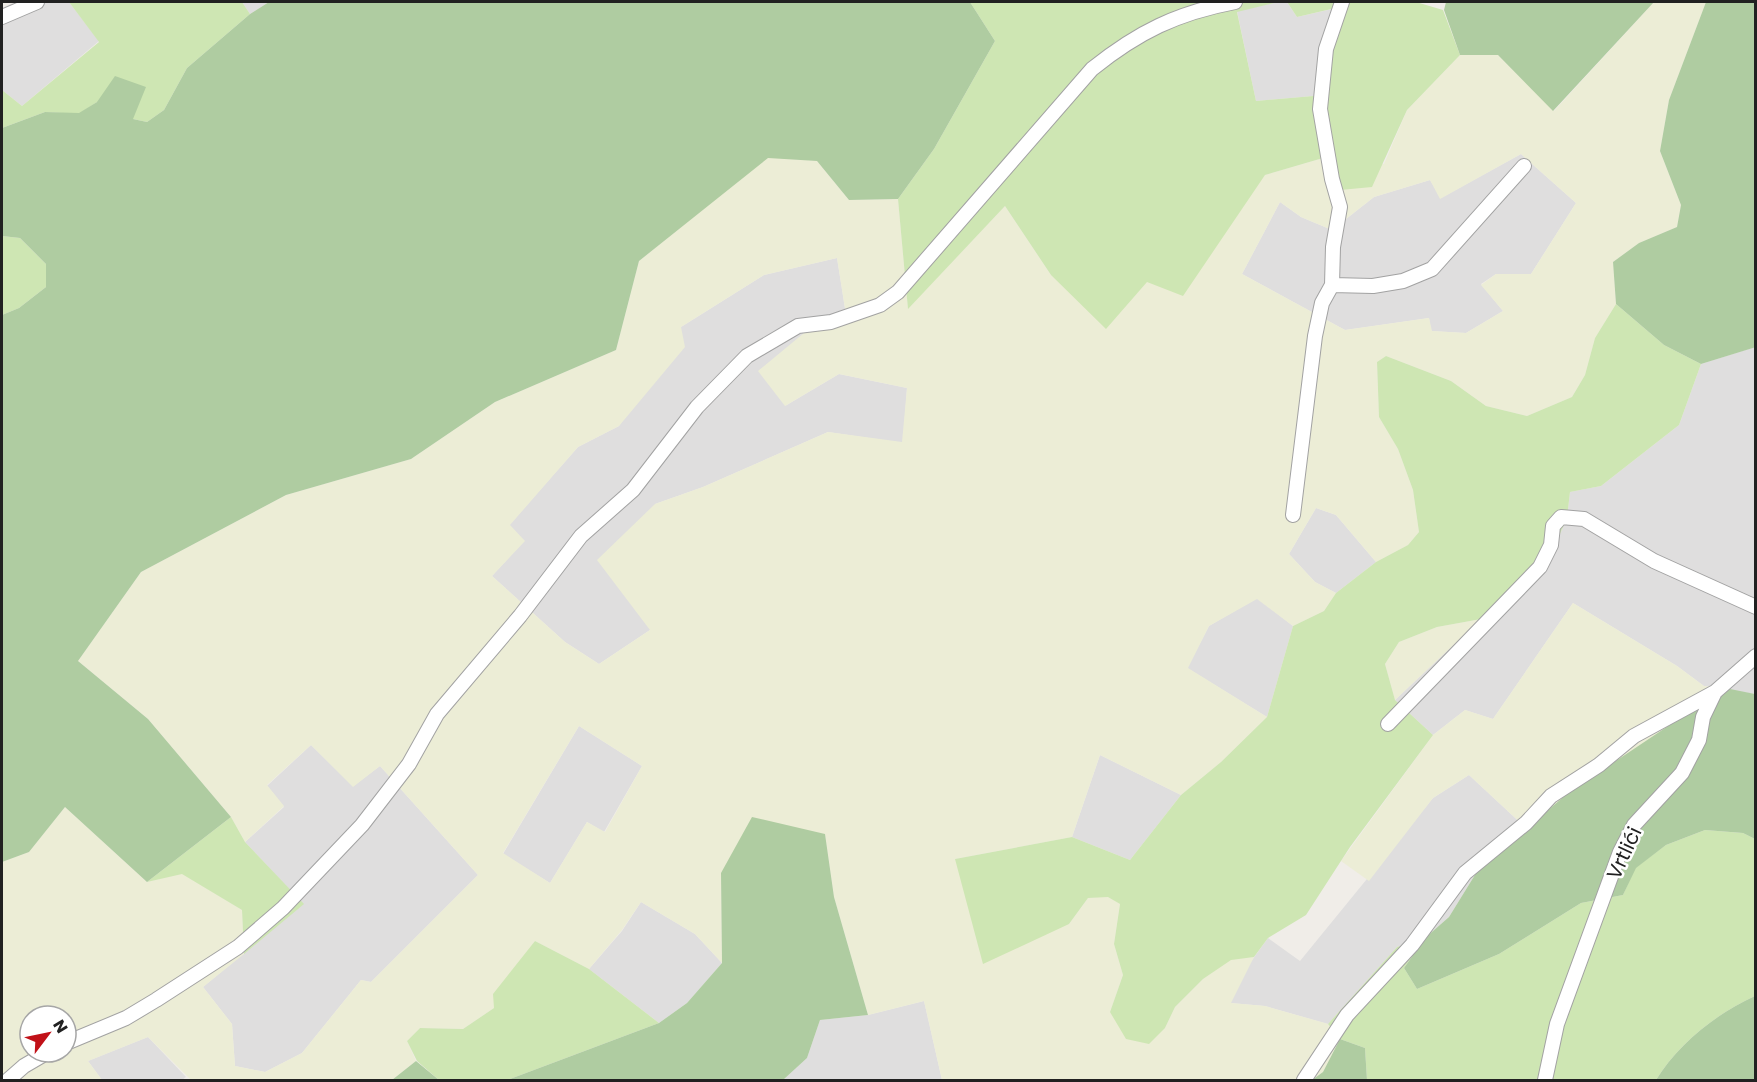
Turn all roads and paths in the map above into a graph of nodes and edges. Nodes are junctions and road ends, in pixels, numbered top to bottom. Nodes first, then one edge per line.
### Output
1 (37, 2) edge
2 (1235, 2) edge
3 (1342, 2) edge
4 (2, 17) edge
5 (1524, 166) dead end
6 (1332, 285) junction
7 (1293, 515) dead end
8 (1755, 607) edge
9 (1755, 656) edge
10 (1715, 692) junction
11 (1388, 724) dead end
12 (78, 1038) edge
13 (31, 1064) edge
14 (8, 1080) edge
15 (1304, 1080) edge
16 (1545, 1080) edge

1 - 4 street
2 - 12 street
3 - 6 street
5 - 6 street
6 - 7 street
8 - 11 street
9 - 10 street, Vrtlići
10 - 15 street
10 - 16 street, Vrtlići
13 - 14 street

